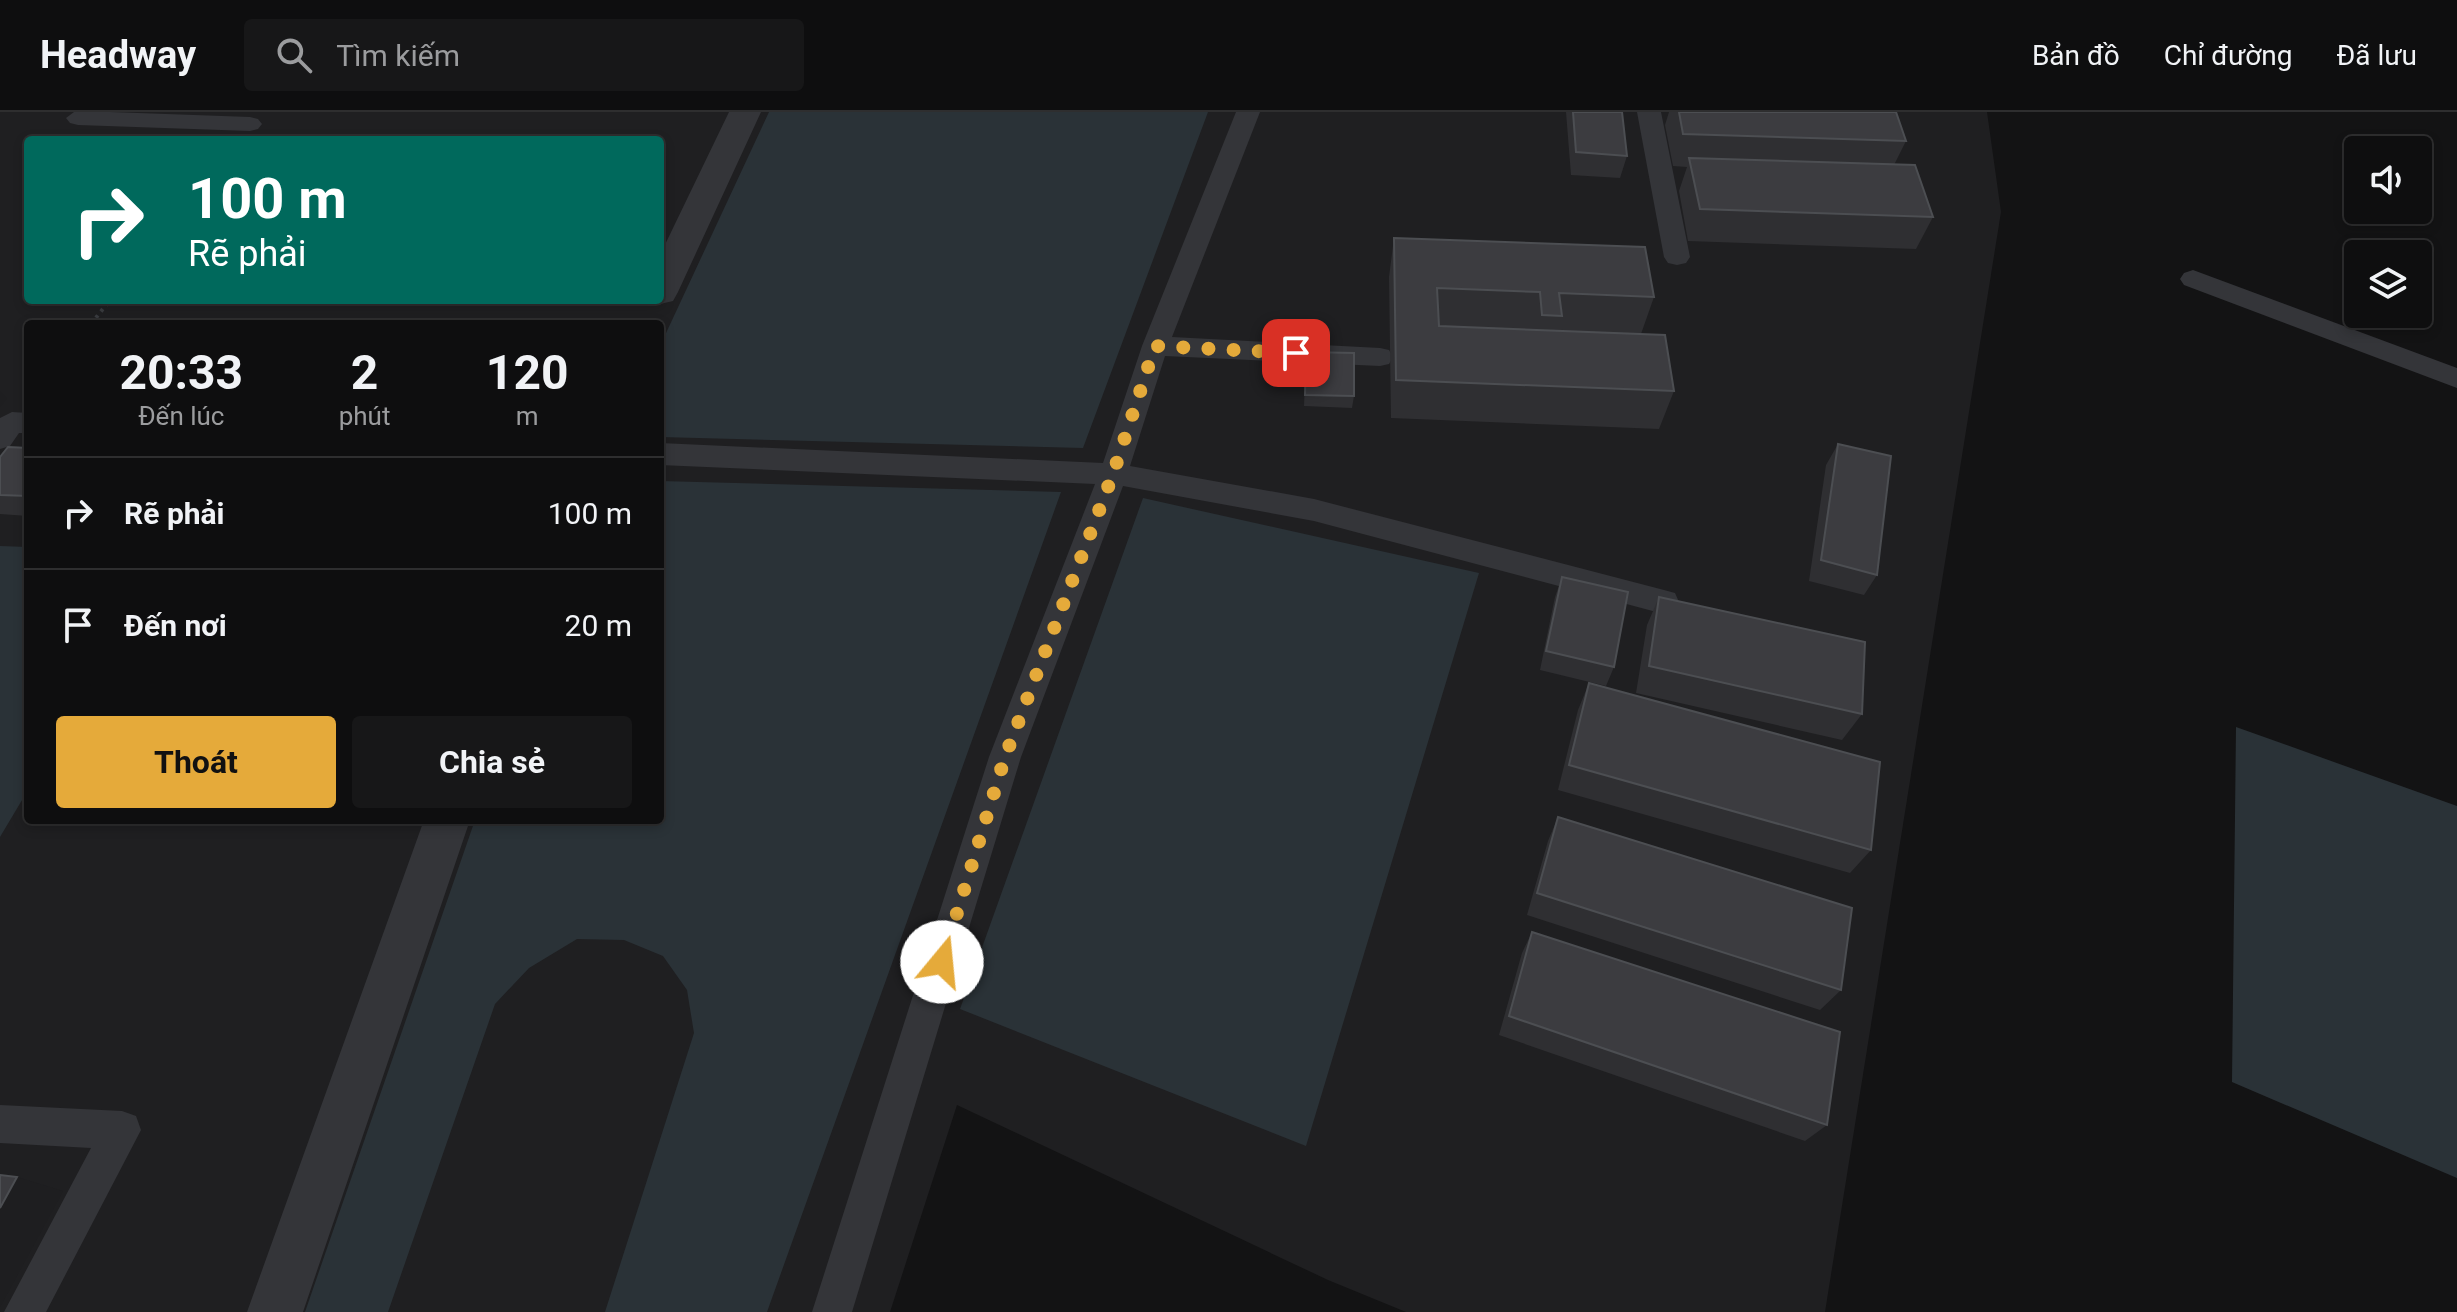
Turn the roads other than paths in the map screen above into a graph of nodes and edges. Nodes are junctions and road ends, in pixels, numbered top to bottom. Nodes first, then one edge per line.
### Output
1 (745, 112) edge
2 (1248, 112) edge
3 (1649, 112) edge
4 (78, 118) dead end
5 (250, 124) dead end
6 (1677, 257) dead end
7 (2193, 279) dead end
8 (664, 284) edge
9 (1155, 346) junction
10 (1380, 357) dead end
11 (2457, 378) edge
12 (24, 423) edge
13 (0, 439) edge
14 (664, 454) edge
15 (1113, 474) junction
16 (1664, 602) edge
17 (446, 824) edge
18 (0, 1124) edge
19 (24, 1312) edge
20 (275, 1312) edge
21 (832, 1312) edge

1 - 8 street
2 - 9 lane
3 - 6 lane
4 - 5 lane
7 - 11 lane
9 - 10 lane
9 - 15 lane
12 - 13 lane
14 - 15 lane
15 - 16 lane
15 - 21 lane
17 - 20 street
18 - 19 lane

